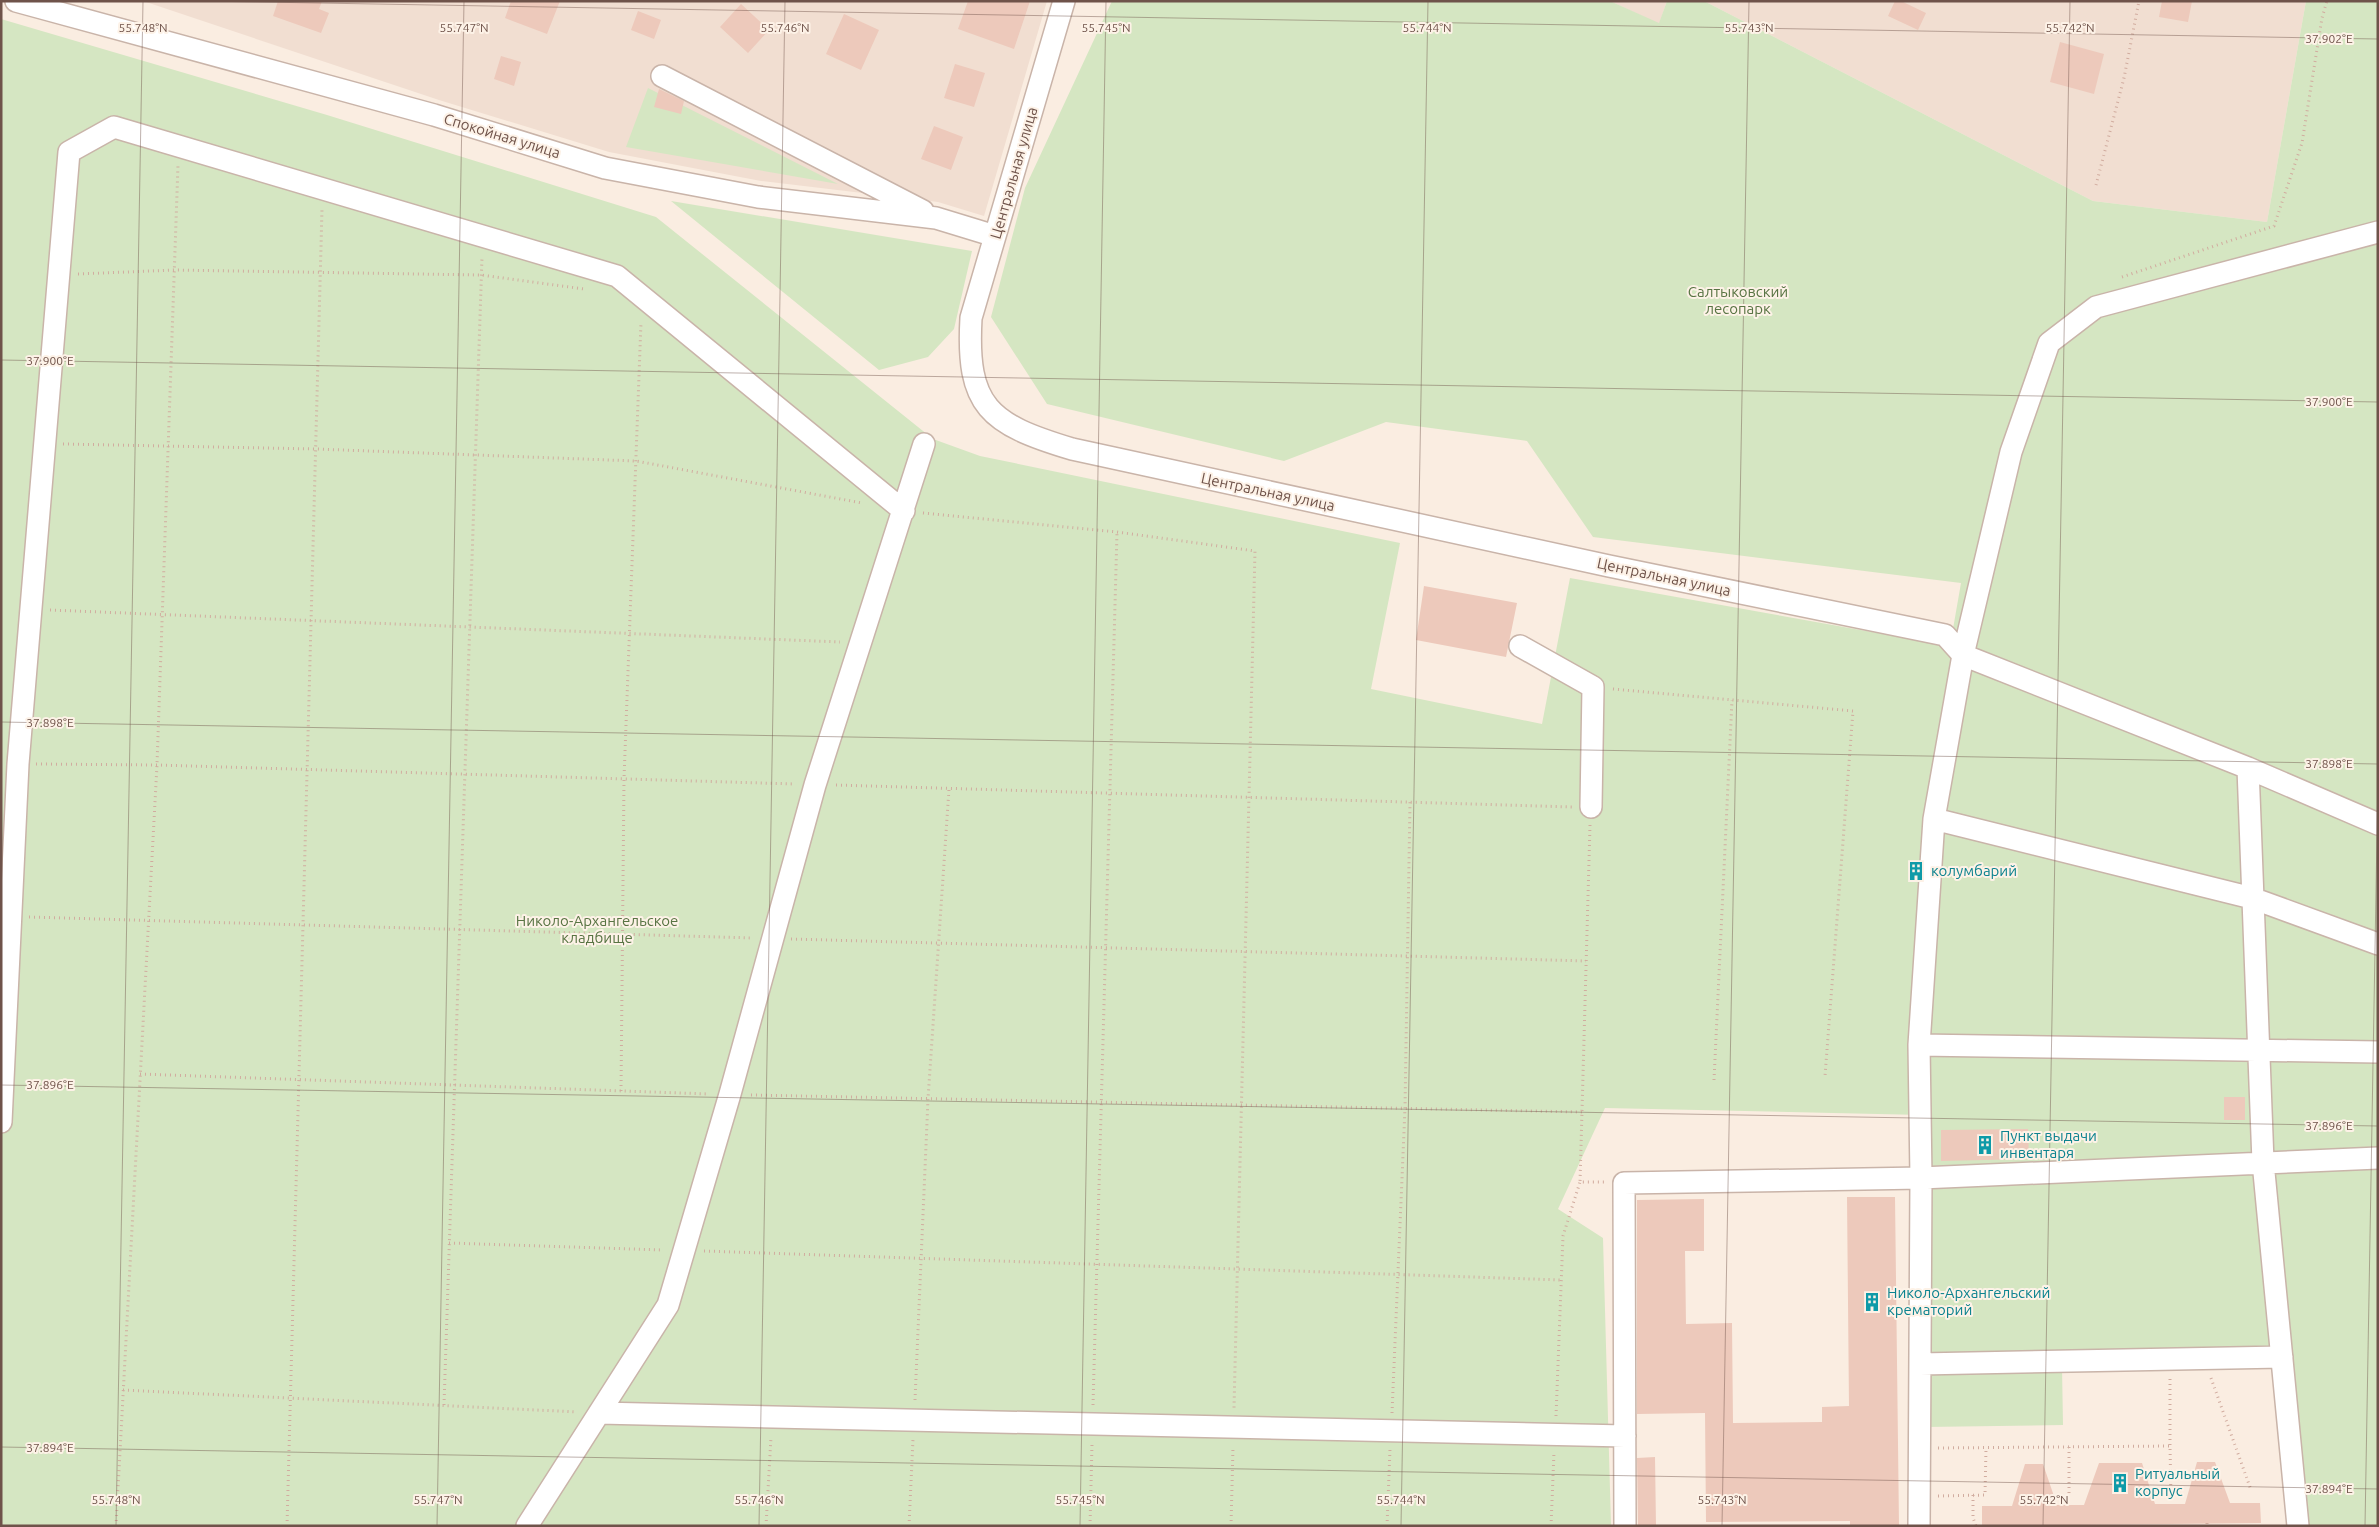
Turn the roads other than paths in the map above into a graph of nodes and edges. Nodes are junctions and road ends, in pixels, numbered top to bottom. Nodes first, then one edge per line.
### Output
1 (16, 1) edge
2 (1064, 1) edge
3 (662, 76) dead end
4 (936, 218) junction
5 (2378, 232) edge
6 (995, 236) junction
7 (924, 444) dead end
8 (904, 511) junction
9 (1520, 646) dead end
10 (1963, 654) junction
11 (2248, 768) junction
12 (1590, 808) road end
13 (1934, 819) junction
14 (2378, 824) edge
15 (2252, 898) junction
16 (2378, 944) edge
17 (1919, 1045) junction
18 (2258, 1051) junction
19 (2378, 1052) edge
20 (1, 1122) edge
21 (2378, 1158) edge
22 (2263, 1162) junction
23 (1921, 1178) junction
24 (2282, 1357) junction
25 (1920, 1364) junction
26 (599, 1413) junction
27 (1624, 1436) junction
28 (527, 1526) edge
29 (1625, 1526) edge
30 (1919, 1526) edge
31 (2298, 1526) edge

1 - 4 street, Спокойная улица
2 - 6 street, Центральная улица
3 - 4 street
4 - 6 street, Спокойная улица
5 - 10 street
6 - 10 street, Центральная улица
7 - 8 street
8 - 20 street
8 - 26 street
9 - 12 street
10 - 11 street
10 - 13 street
11 - 14 street
11 - 15 street
13 - 15 street
13 - 17 street
15 - 16 street
15 - 18 street
17 - 18 street
17 - 23 street
18 - 19 street
18 - 22 street
21 - 22 street
22 - 23 street
22 - 24 street
23 - 25 street
23 - 27 street
24 - 25 street
24 - 31 street
25 - 30 street
26 - 27 street
26 - 28 street
27 - 29 street

